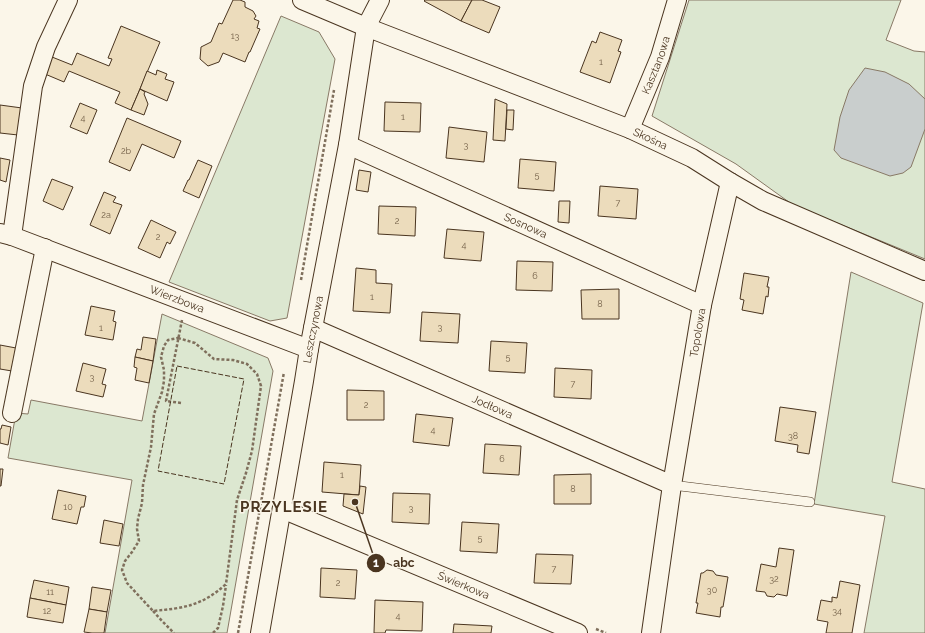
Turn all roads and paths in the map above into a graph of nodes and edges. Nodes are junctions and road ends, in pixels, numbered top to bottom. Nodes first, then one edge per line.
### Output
1 (68, 0) edge
2 (302, 0) edge
3 (380, 0) edge
4 (677, 0) edge
5 (366, 27) junction
6 (630, 129) junction
7 (348, 145) junction
8 (730, 182) junction
9 (6, 234) edge
10 (45, 248) junction
11 (925, 271) edge
12 (702, 305) junction
13 (182, 319) dead end
14 (313, 328) junction
15 (178, 338) junction
16 (309, 349) junction
17 (181, 404) dead end
18 (12, 413) dead end
19 (672, 485) junction
20 (810, 502) dead end
21 (282, 509) junction
22 (226, 584) junction
23 (153, 611) junction
24 (585, 630) edge
25 (174, 633) edge
26 (213, 633) edge
27 (260, 633) edge
28 (606, 633) edge
29 (651, 633) edge

1 - 9 street, Wierzbowa
2 - 5 street, Skośna
3 - 5 street
4 - 6 street, Kasztanowa
5 - 6 street, Skośna
5 - 7 street, Leszczynowa
6 - 8 street, Skośna
7 - 12 street, Sosnowa
7 - 14 street, Leszczynowa
8 - 11 street, Skośna
8 - 12 street, Topolowa
9 - 10 street, Wierzbowa
10 - 16 street, Wierzbowa
10 - 18 street
12 - 19 street, Topolowa
13 - 15 path
14 - 16 street, Leszczynowa
14 - 19 street, Jodłowa
15 - 17 path
15 - 22 path
15 - 23 path
16 - 21 street, Leszczynowa
19 - 20 lane
19 - 29 street, Topolowa
21 - 24 street, Świerkowa
21 - 27 street, Leszczynowa
22 - 23 path
22 - 26 path
23 - 25 path
24 - 28 path

